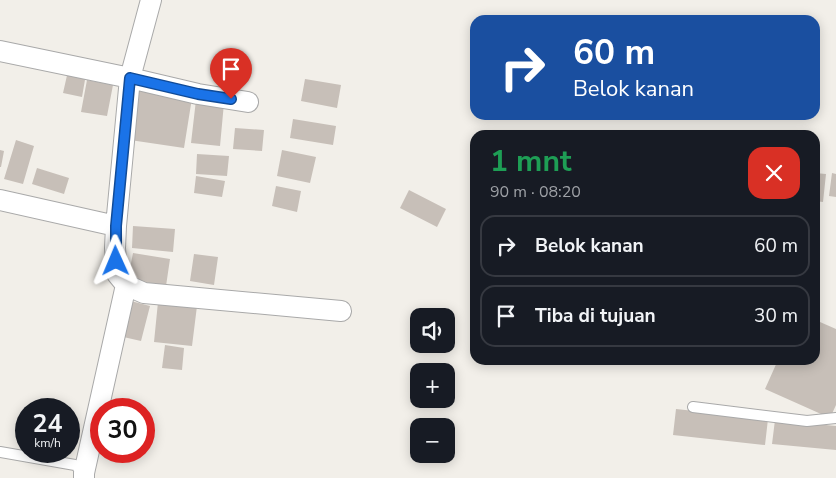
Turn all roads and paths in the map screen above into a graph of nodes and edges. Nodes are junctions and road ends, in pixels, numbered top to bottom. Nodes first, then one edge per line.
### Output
1 (151, 0) edge
2 (0, 52) edge
3 (130, 78) junction
4 (248, 102) dead end
5 (0, 200) edge
6 (116, 226) junction
7 (126, 285) junction
8 (341, 311) dead end
9 (693, 406) dead end
10 (836, 418) edge
11 (0, 452) edge
12 (84, 475) edge

1 - 3 street
2 - 3 street
3 - 4 street
3 - 6 street
5 - 6 street
6 - 7 street
7 - 8 street
7 - 12 street
9 - 10 lane
11 - 12 lane

